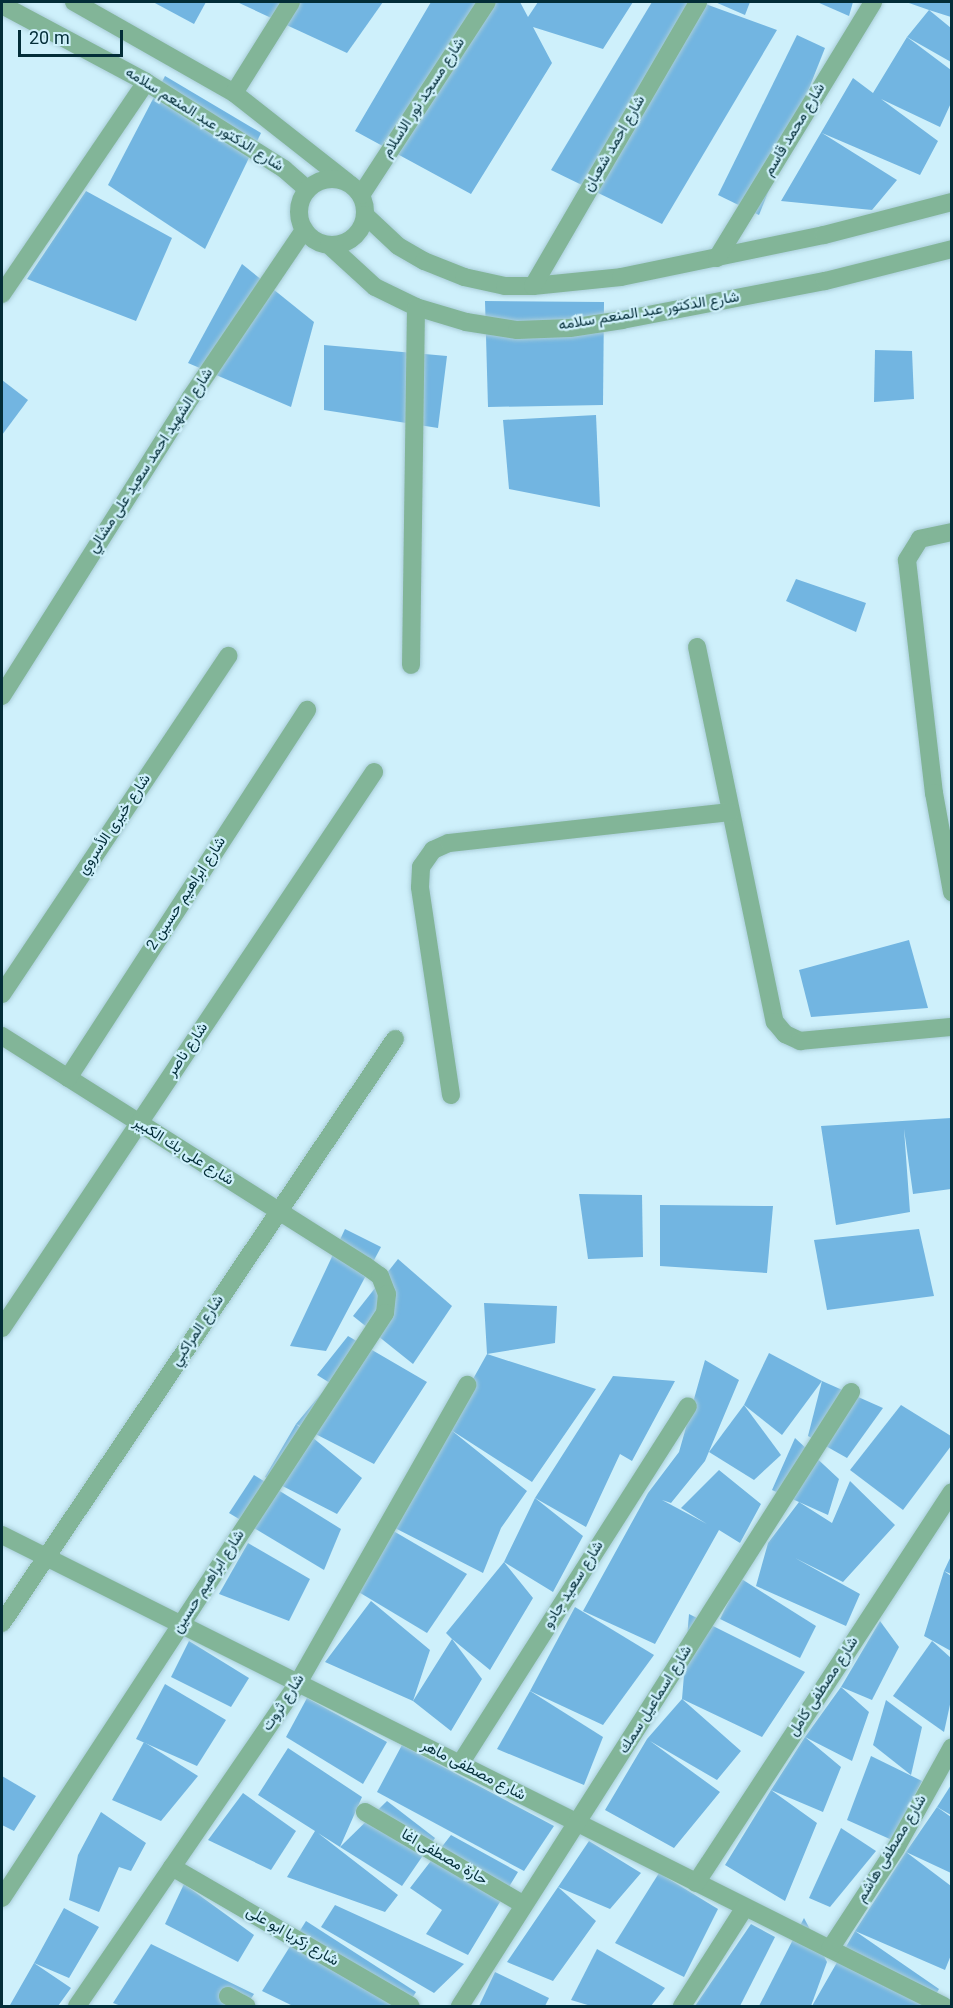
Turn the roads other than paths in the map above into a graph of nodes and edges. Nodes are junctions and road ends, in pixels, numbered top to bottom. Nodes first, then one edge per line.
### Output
1 (74, 2) edge
2 (291, 2) edge
3 (487, 2) edge
4 (698, 2) edge
5 (873, 2) edge
6 (2, 5) edge
7 (146, 82) junction
8 (234, 93) junction
9 (347, 182) junction
10 (307, 189) junction
11 (361, 195) junction
12 (950, 201) edge
13 (365, 215) junction
14 (304, 230) junction
15 (329, 245) junction
16 (951, 249) edge
17 (717, 258) junction
18 (533, 286) junction
19 (2, 294) edge
20 (416, 307) junction
21 (951, 532) edge
22 (697, 647) dead end
23 (228, 656) dead end
24 (411, 665) dead end
25 (2, 696) edge
26 (307, 710) dead end
27 (374, 772) dead end
28 (943, 792) edge
29 (730, 812) junction
30 (951, 892) edge
31 (2, 994) edge
32 (951, 1026) edge
33 (395, 1039) dead end
34 (3, 1040) edge
35 (68, 1078) junction
36 (451, 1095) dead end
37 (138, 1124) junction
38 (279, 1211) junction
39 (366, 1266) joint
40 (2, 1328) edge
41 (467, 1386) dead end
42 (851, 1392) dead end
43 (688, 1406) dead end
44 (951, 1492) edge
45 (2, 1535) edge
46 (46, 1558) junction
47 (2, 1623) edge
48 (182, 1625) junction
49 (298, 1683) junction
50 (951, 1747) edge
51 (460, 1764) junction
52 (365, 1812) dead end
53 (578, 1823) junction
54 (172, 1867) junction
55 (696, 1883) junction
56 (2, 1898) edge
57 (524, 1905) junction
58 (745, 1907) junction
59 (830, 1949) junction
60 (228, 1996) dead end
61 (77, 2007) edge
62 (246, 2007) edge
63 (411, 2007) edge
64 (460, 2007) edge
65 (682, 2007) edge
66 (944, 2007) edge

1 - 8 street, شارع الدكتور عبد المنعم سلامه
2 - 8 street
3 - 11 street, شارع مسجد نور الاسلام
4 - 18 street, شارع احمد شعبان
5 - 17 street, شارع محمد قاسم
6 - 7 street, شارع الدكتور عبد المنعم سلامه
7 - 10 street, شارع الدكتور عبد المنعم سلامه
7 - 19 street
8 - 9 street, شارع الدكتور عبد المنعم سلامه
9 - 10 street
9 - 11 street
10 - 14 street
11 - 13 street
12 - 17 street
13 - 15 street
13 - 18 street
14 - 15 street
14 - 25 street, شارع الشهيد احمد سعيد على مشالي
15 - 20 street, شارع الدكتور عبد المنعم سلامه
16 - 20 street, شارع الدكتور عبد المنعم سلامه
17 - 18 street
20 - 24 street
21 - 28 street
22 - 29 street
23 - 31 street, شارع خيرى الأسروي
26 - 35 street, شارع ابراهيم حسين 2
27 - 37 street, شارع ناصر
28 - 30 street
29 - 32 street
29 - 36 street
33 - 38 street, شارع المراكبي
34 - 35 street, شارع على بك الكبير
35 - 37 street, شارع على بك الكبير
37 - 38 street, شارع على بك الكبير
37 - 40 street, شارع ناصر
38 - 39 street, شارع على بك الكبير
38 - 46 street, شارع المراكبي
39 - 48 street, شارع ابراهيم حسين
41 - 49 street, شارع ثروت
42 - 53 street, شارع اسماعيل سمك
43 - 51 street, شارع سعيد جادو
44 - 55 street, شارع مصطفى كامل
45 - 46 street, شارع مصطفى ماهر
46 - 47 street, شارع المراكبي
46 - 48 street, شارع مصطفى ماهر
48 - 49 street, شارع مصطفى ماهر
48 - 56 street, شارع ابراهيم حسين
49 - 51 street, شارع مصطفى ماهر
49 - 54 street, شارع ثروت
50 - 59 street, شارع مصطفى هاشم
51 - 53 street, شارع مصطفى ماهر
52 - 57 street, حارة مصطفى اغا
53 - 55 street, شارع مصطفى ماهر
53 - 57 street, شارع اسماعيل سمك
54 - 61 street, شارع ثروت
54 - 63 street, شارع زكريا ابو على
55 - 58 street, شارع مصطفى ماهر
57 - 64 street, شارع اسماعيل سمك
58 - 59 street, شارع مصطفى ماهر
58 - 65 street
59 - 66 street, شارع مصطفى ماهر
60 - 62 street

